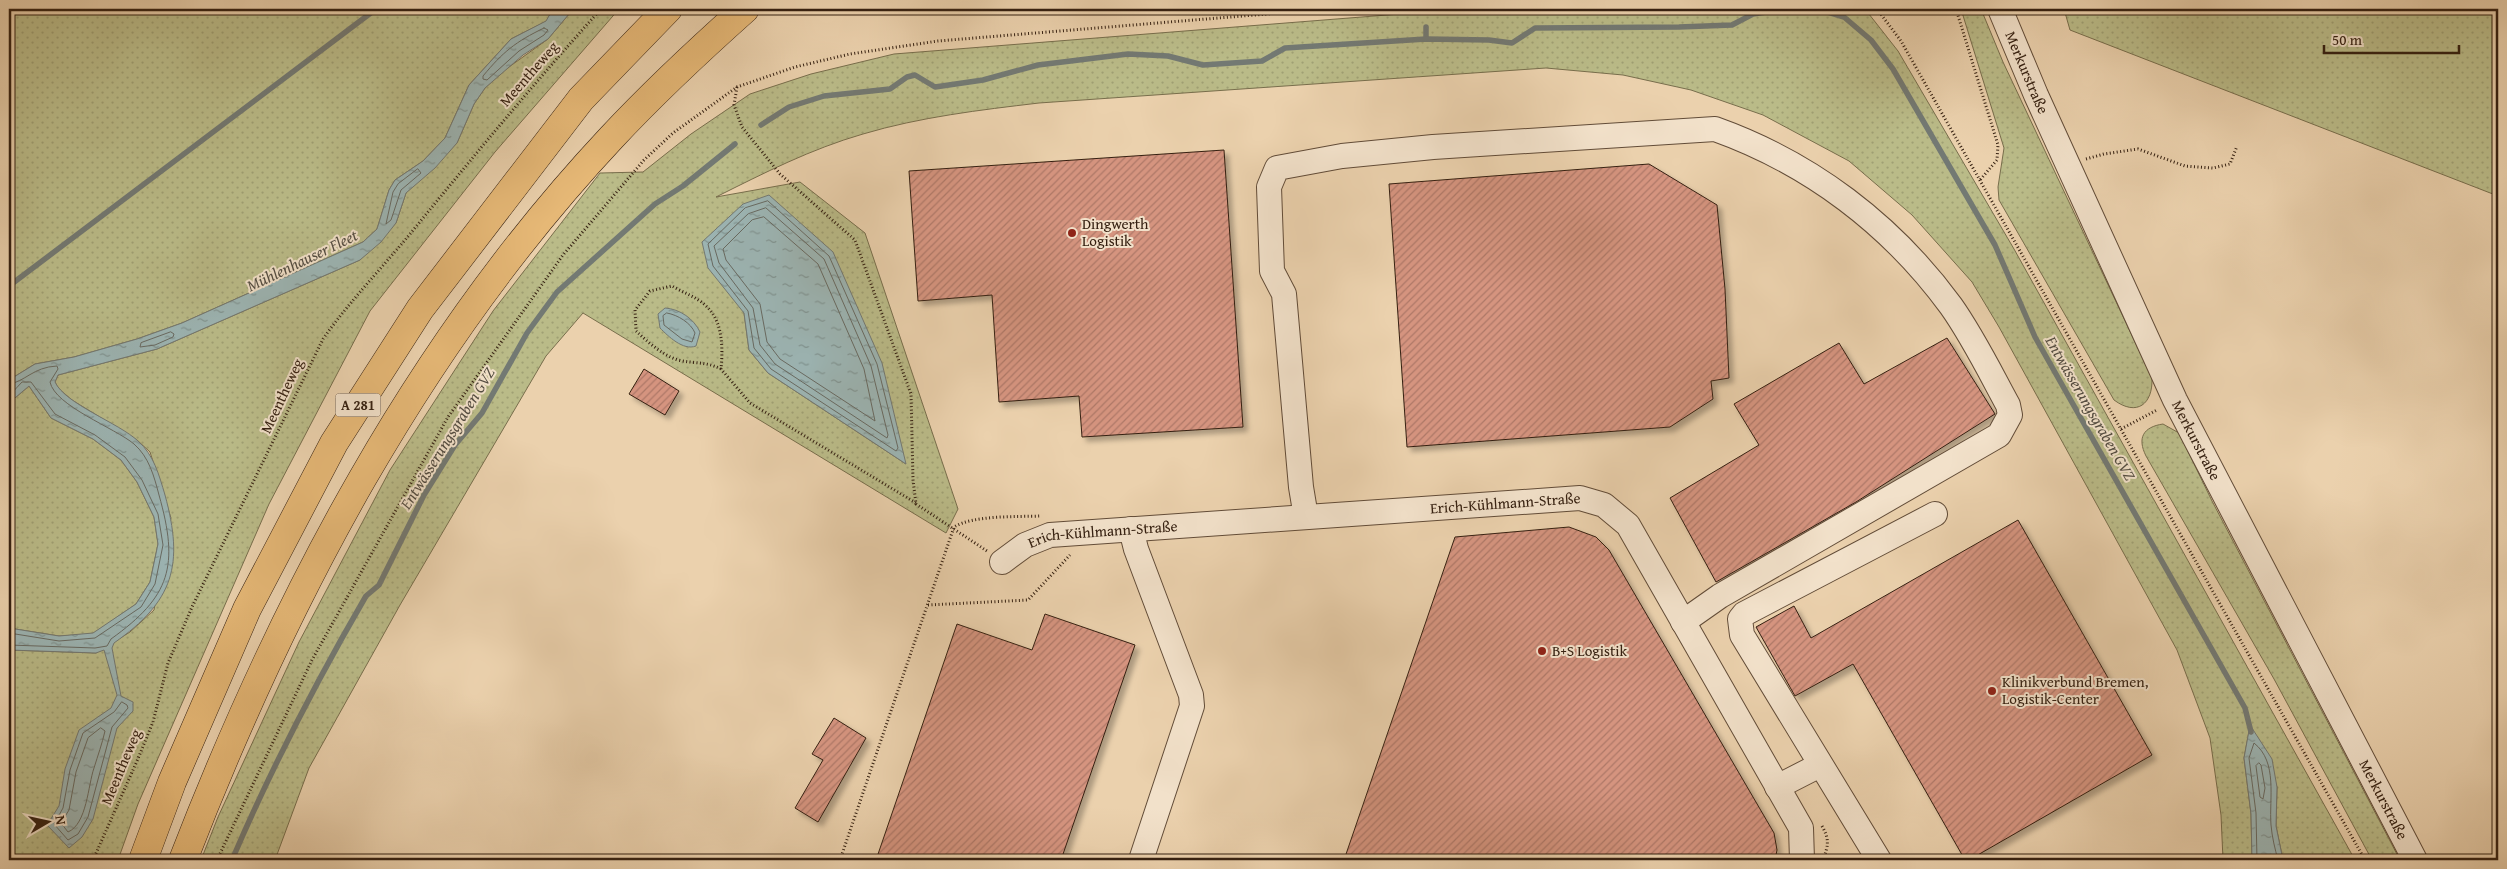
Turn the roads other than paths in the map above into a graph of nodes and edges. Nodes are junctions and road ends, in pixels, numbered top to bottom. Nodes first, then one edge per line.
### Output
1 (668, 9) edge
2 (745, 9) edge
3 (2000, 9) edge
4 (1935, 514) dead end
5 (1306, 517) junction
6 (1131, 529) junction
7 (1002, 562) road end
8 (1683, 622) junction
9 (1820, 765) junction
10 (1777, 787) junction
11 (143, 860) edge
12 (182, 860) edge
13 (1141, 860) edge
14 (1802, 860) edge
15 (1879, 860) edge
16 (2415, 860) edge

1 - 11 highway, A 281
2 - 12 highway, A 281
3 - 16 street, Merkurstraße
4 - 9 street
5 - 6 street, Erich-Kühlmann-Straße
5 - 8 street, Erich-Kühlmann-Straße
5 - 8 street
6 - 7 street, Erich-Kühlmann-Straße
6 - 13 street
8 - 10 street, Erich-Kühlmann-Straße
9 - 10 street
9 - 15 street
10 - 14 street, Erich-Kühlmann-Straße

